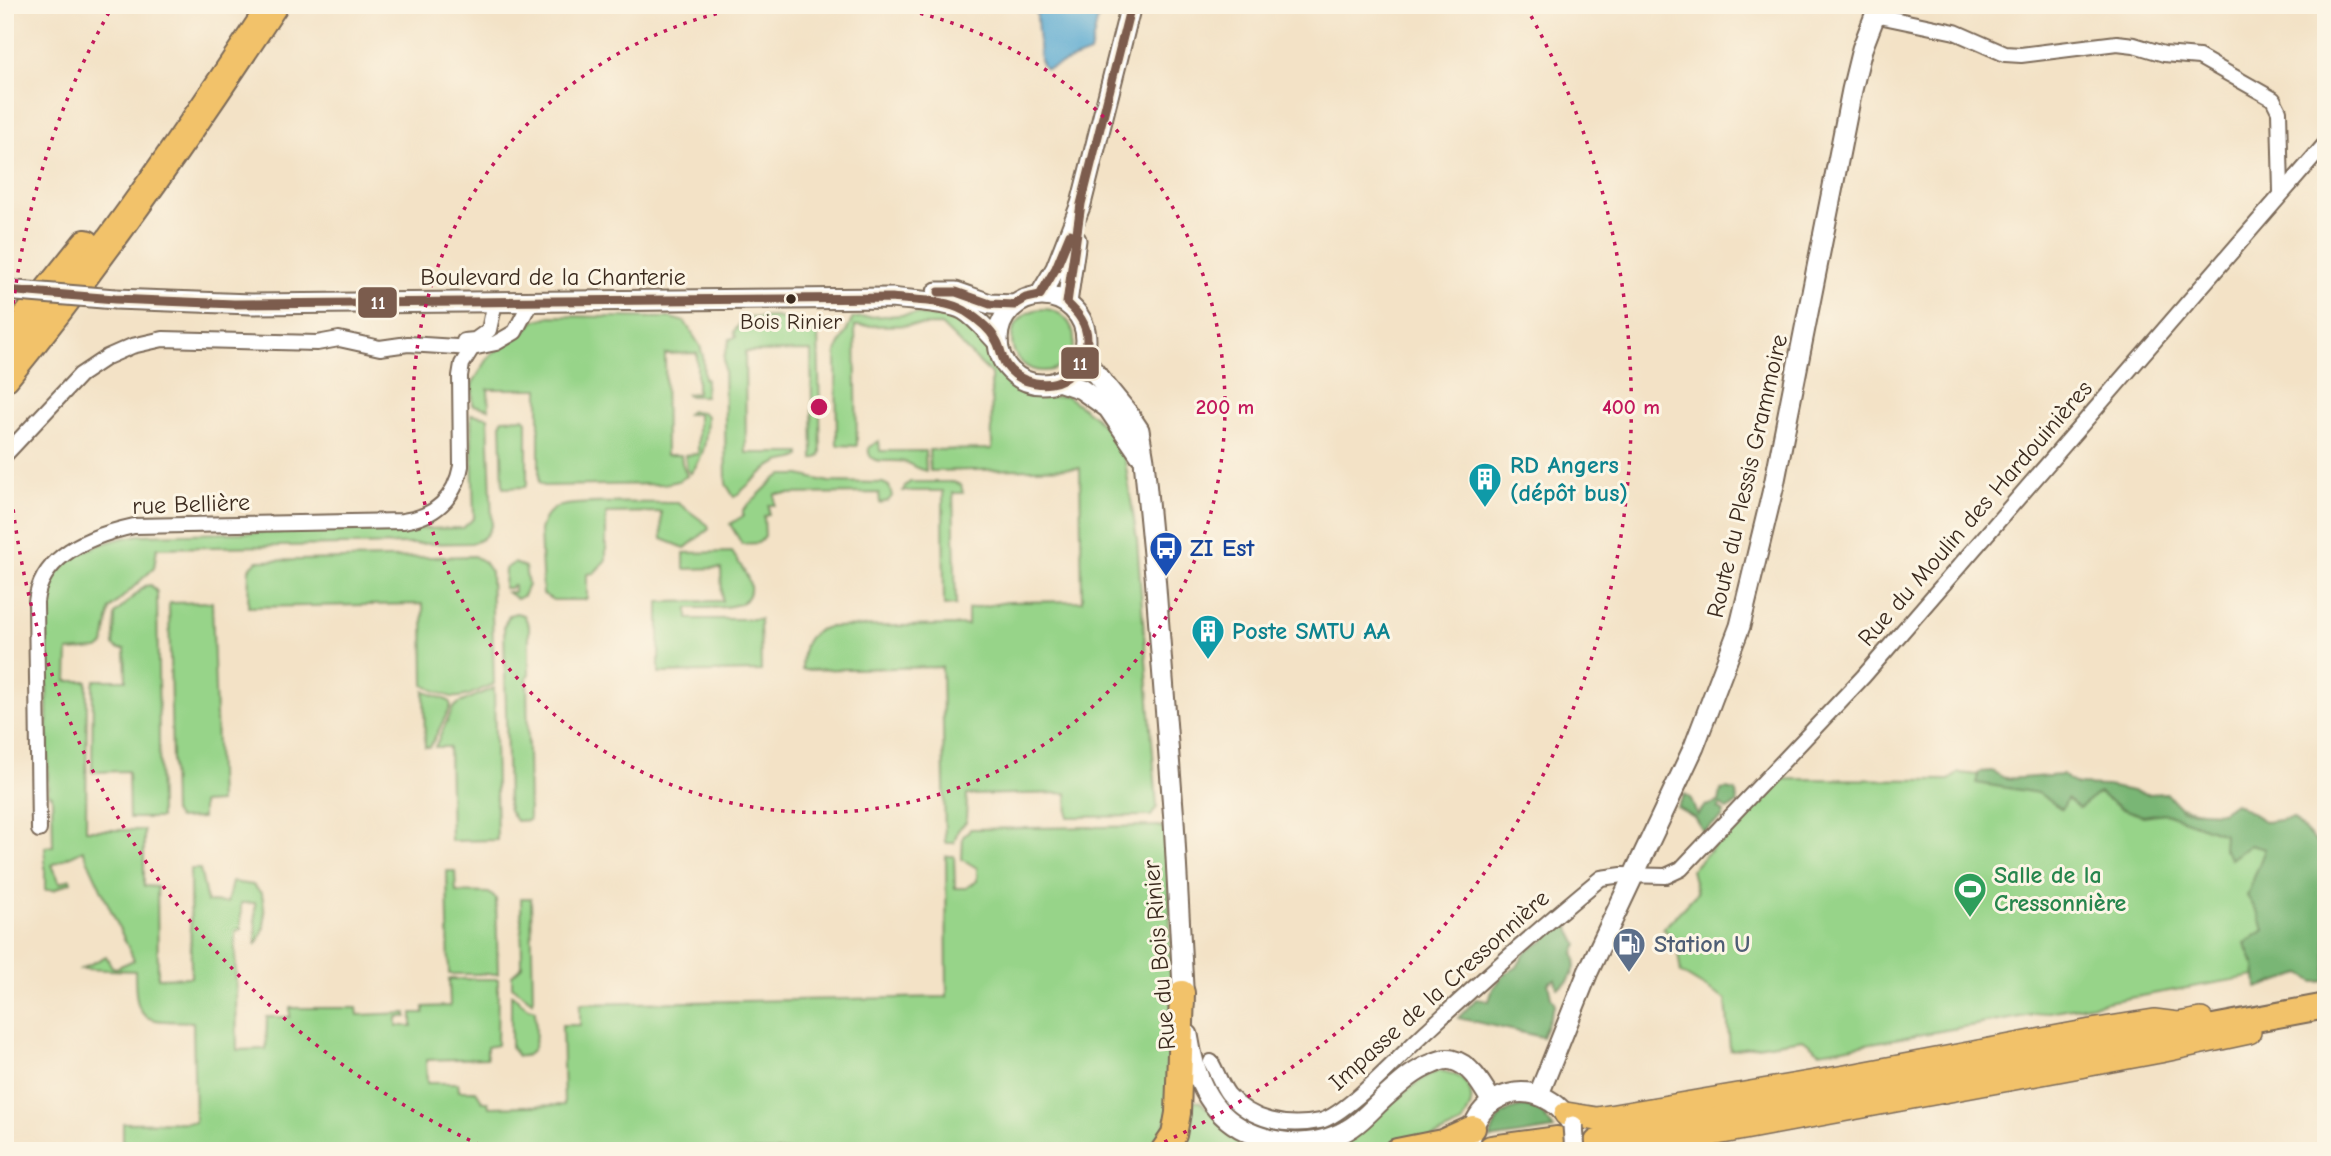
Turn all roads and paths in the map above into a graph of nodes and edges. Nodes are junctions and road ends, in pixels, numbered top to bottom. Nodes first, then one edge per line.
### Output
1 (250, 5) edge
2 (273, 5) edge
3 (1131, 5) edge
4 (1877, 10) edge
5 (2326, 143) edge
6 (2281, 192) junction
7 (1081, 204) junction
8 (5, 290) edge
9 (1040, 295) junction
10 (892, 298) junction
11 (531, 301) junction
12 (495, 302) junction
13 (1068, 303) junction
14 (1014, 305) junction
15 (998, 342) junction
16 (425, 344) junction
17 (5, 345) edge
18 (472, 348) junction
19 (1083, 358) junction
20 (5, 377) edge
21 (1058, 382) junction
22 (5, 454) edge
23 (1144, 460) junction
24 (39, 830) dead end
25 (1635, 875) junction
26 (1182, 993) junction
27 (2326, 995) edge
28 (2326, 1006) edge
29 (2326, 1015) edge
30 (2178, 1024) junction
31 (1211, 1062) dead end
32 (1539, 1094) junction
33 (1492, 1102) junction
34 (1576, 1139) edge
35 (1476, 1142) edge
36 (1163, 1151) edge
37 (1397, 1151) edge

1 - 17 highway
2 - 20 highway
3 - 7 street
4 - 6 street
4 - 25 street, Route du Plessis Grammoire
5 - 6 street, Rue du Moulin des Hardouinières
6 - 25 street, Rue du Moulin des Hardouinières
7 - 9 street
7 - 13 street
8 - 12 street, Boulevard de la Chanterie, bridge
9 - 13 street
9 - 14 street
10 - 11 street, Boulevard de la Chanterie
10 - 14 street, Boulevard de la Chanterie
10 - 15 street, Boulevard de la Chanterie
11 - 12 street, Boulevard de la Chanterie
11 - 18 street
12 - 16 street
13 - 19 street
14 - 15 street
15 - 21 street
16 - 18 street
16 - 22 street
18 - 24 street, rue Bellière
19 - 21 street
19 - 23 street, Rue du Bois Rinier
21 - 23 street, Rue du Bois Rinier
23 - 26 street, Rue du Bois Rinier
25 - 31 street, Impasse de la Cressonnière
25 - 32 street, Route du Plessis Grammoire
26 - 33 street, Rue du Bois Rinier
26 - 36 highway
27 - 30 main road
28 - 34 highway
29 - 34 main road
30 - 34 highway
30 - 34 main road
32 - 33 street
32 - 34 street
33 - 35 street
34 - 35 highway
35 - 37 highway

